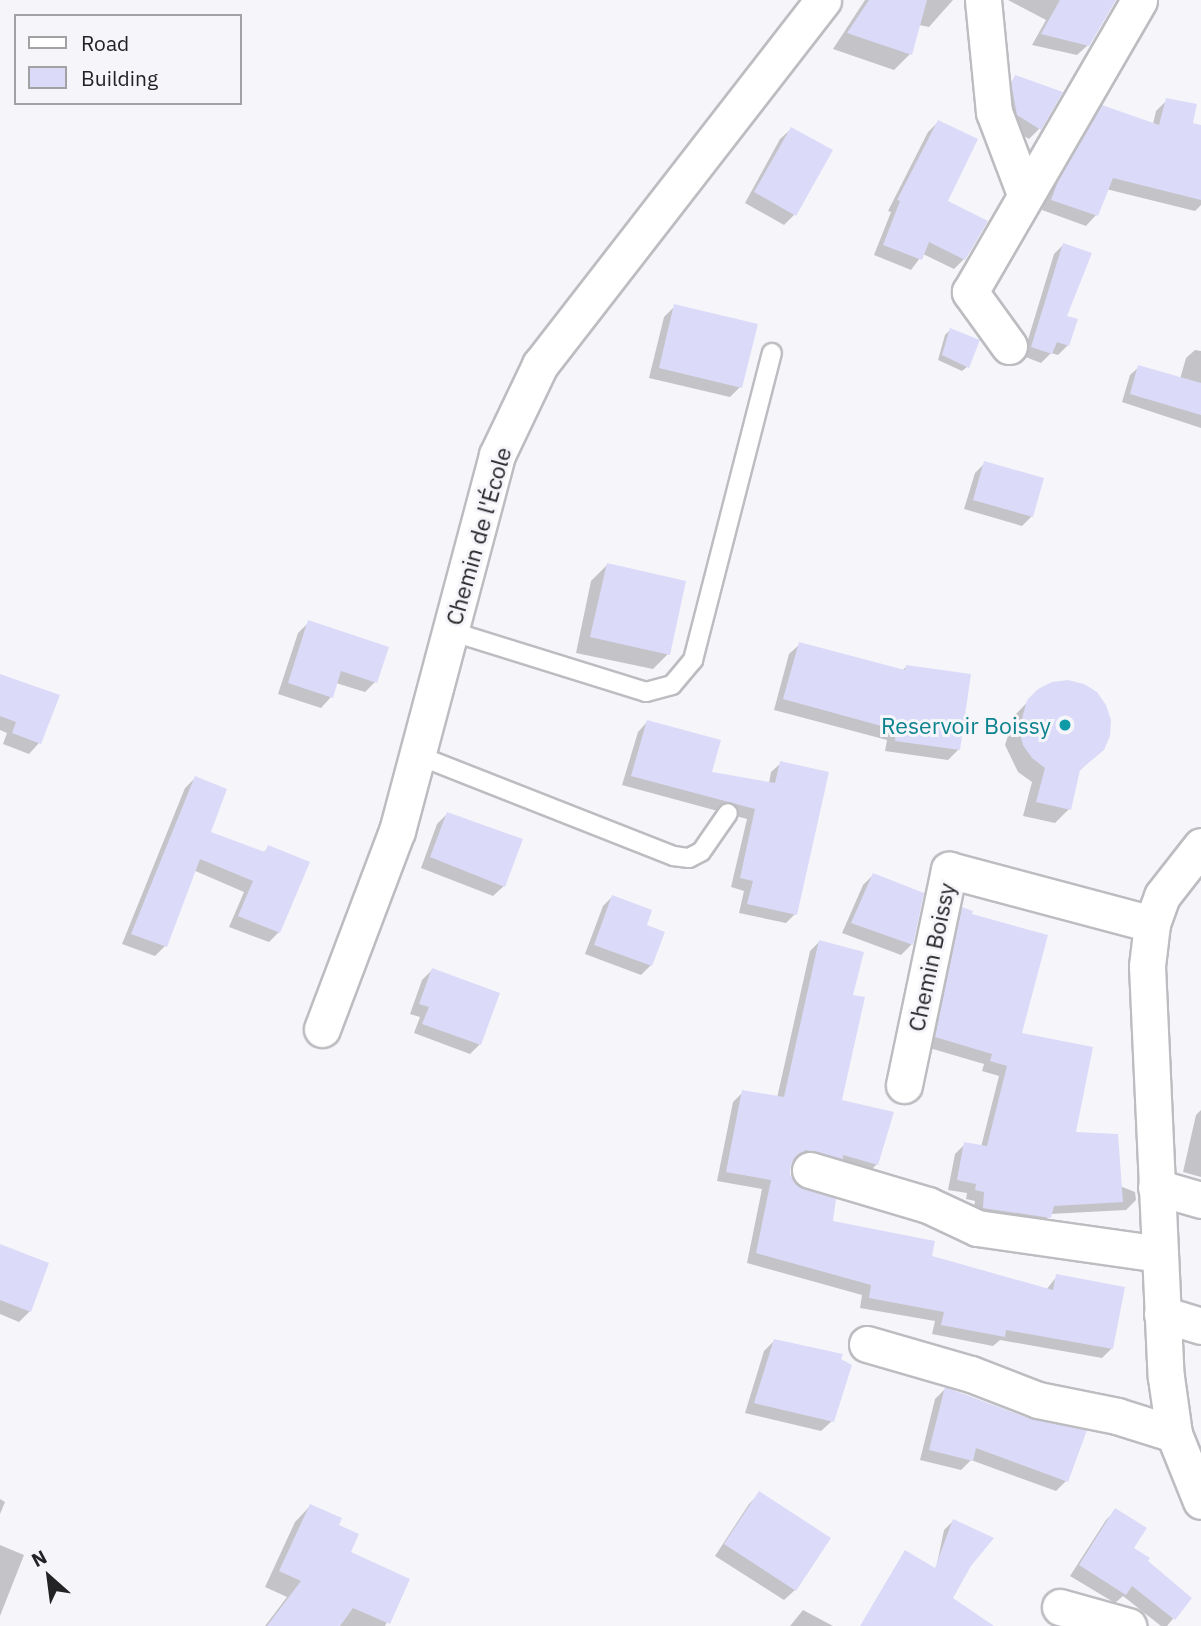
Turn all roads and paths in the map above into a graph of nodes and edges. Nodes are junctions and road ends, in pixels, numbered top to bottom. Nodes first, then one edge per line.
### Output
1 (823, 0) edge
2 (983, 0) edge
3 (1139, 0) edge
4 (1025, 194) junction
5 (1009, 346) dead end
6 (772, 353) dead end
7 (450, 631) junction
8 (417, 755) junction
9 (728, 813) dead end
10 (1201, 846) edge
11 (1152, 924) junction
12 (322, 1029) dead end
13 (904, 1085) dead end
14 (810, 1170) dead end
15 (1156, 1187) junction
16 (1201, 1200) edge
17 (1160, 1254) junction
18 (1162, 1314) junction
19 (1201, 1326) edge
20 (867, 1344) dead end
21 (1174, 1434) junction
22 (1201, 1501) edge
23 (1060, 1607) dead end
24 (1128, 1626) edge

1 - 7 street, Chemin de l'École
2 - 4 street
3 - 4 street
4 - 5 street
6 - 7 lane
7 - 8 street, Chemin de l'École
8 - 9 lane
8 - 12 street, Chemin de l'École
10 - 11 street
11 - 13 street, Chemin Boissy
11 - 15 street
14 - 17 street
15 - 16 street
15 - 17 street
17 - 18 street
18 - 19 street
18 - 21 street
20 - 21 street
21 - 22 street
23 - 24 street

